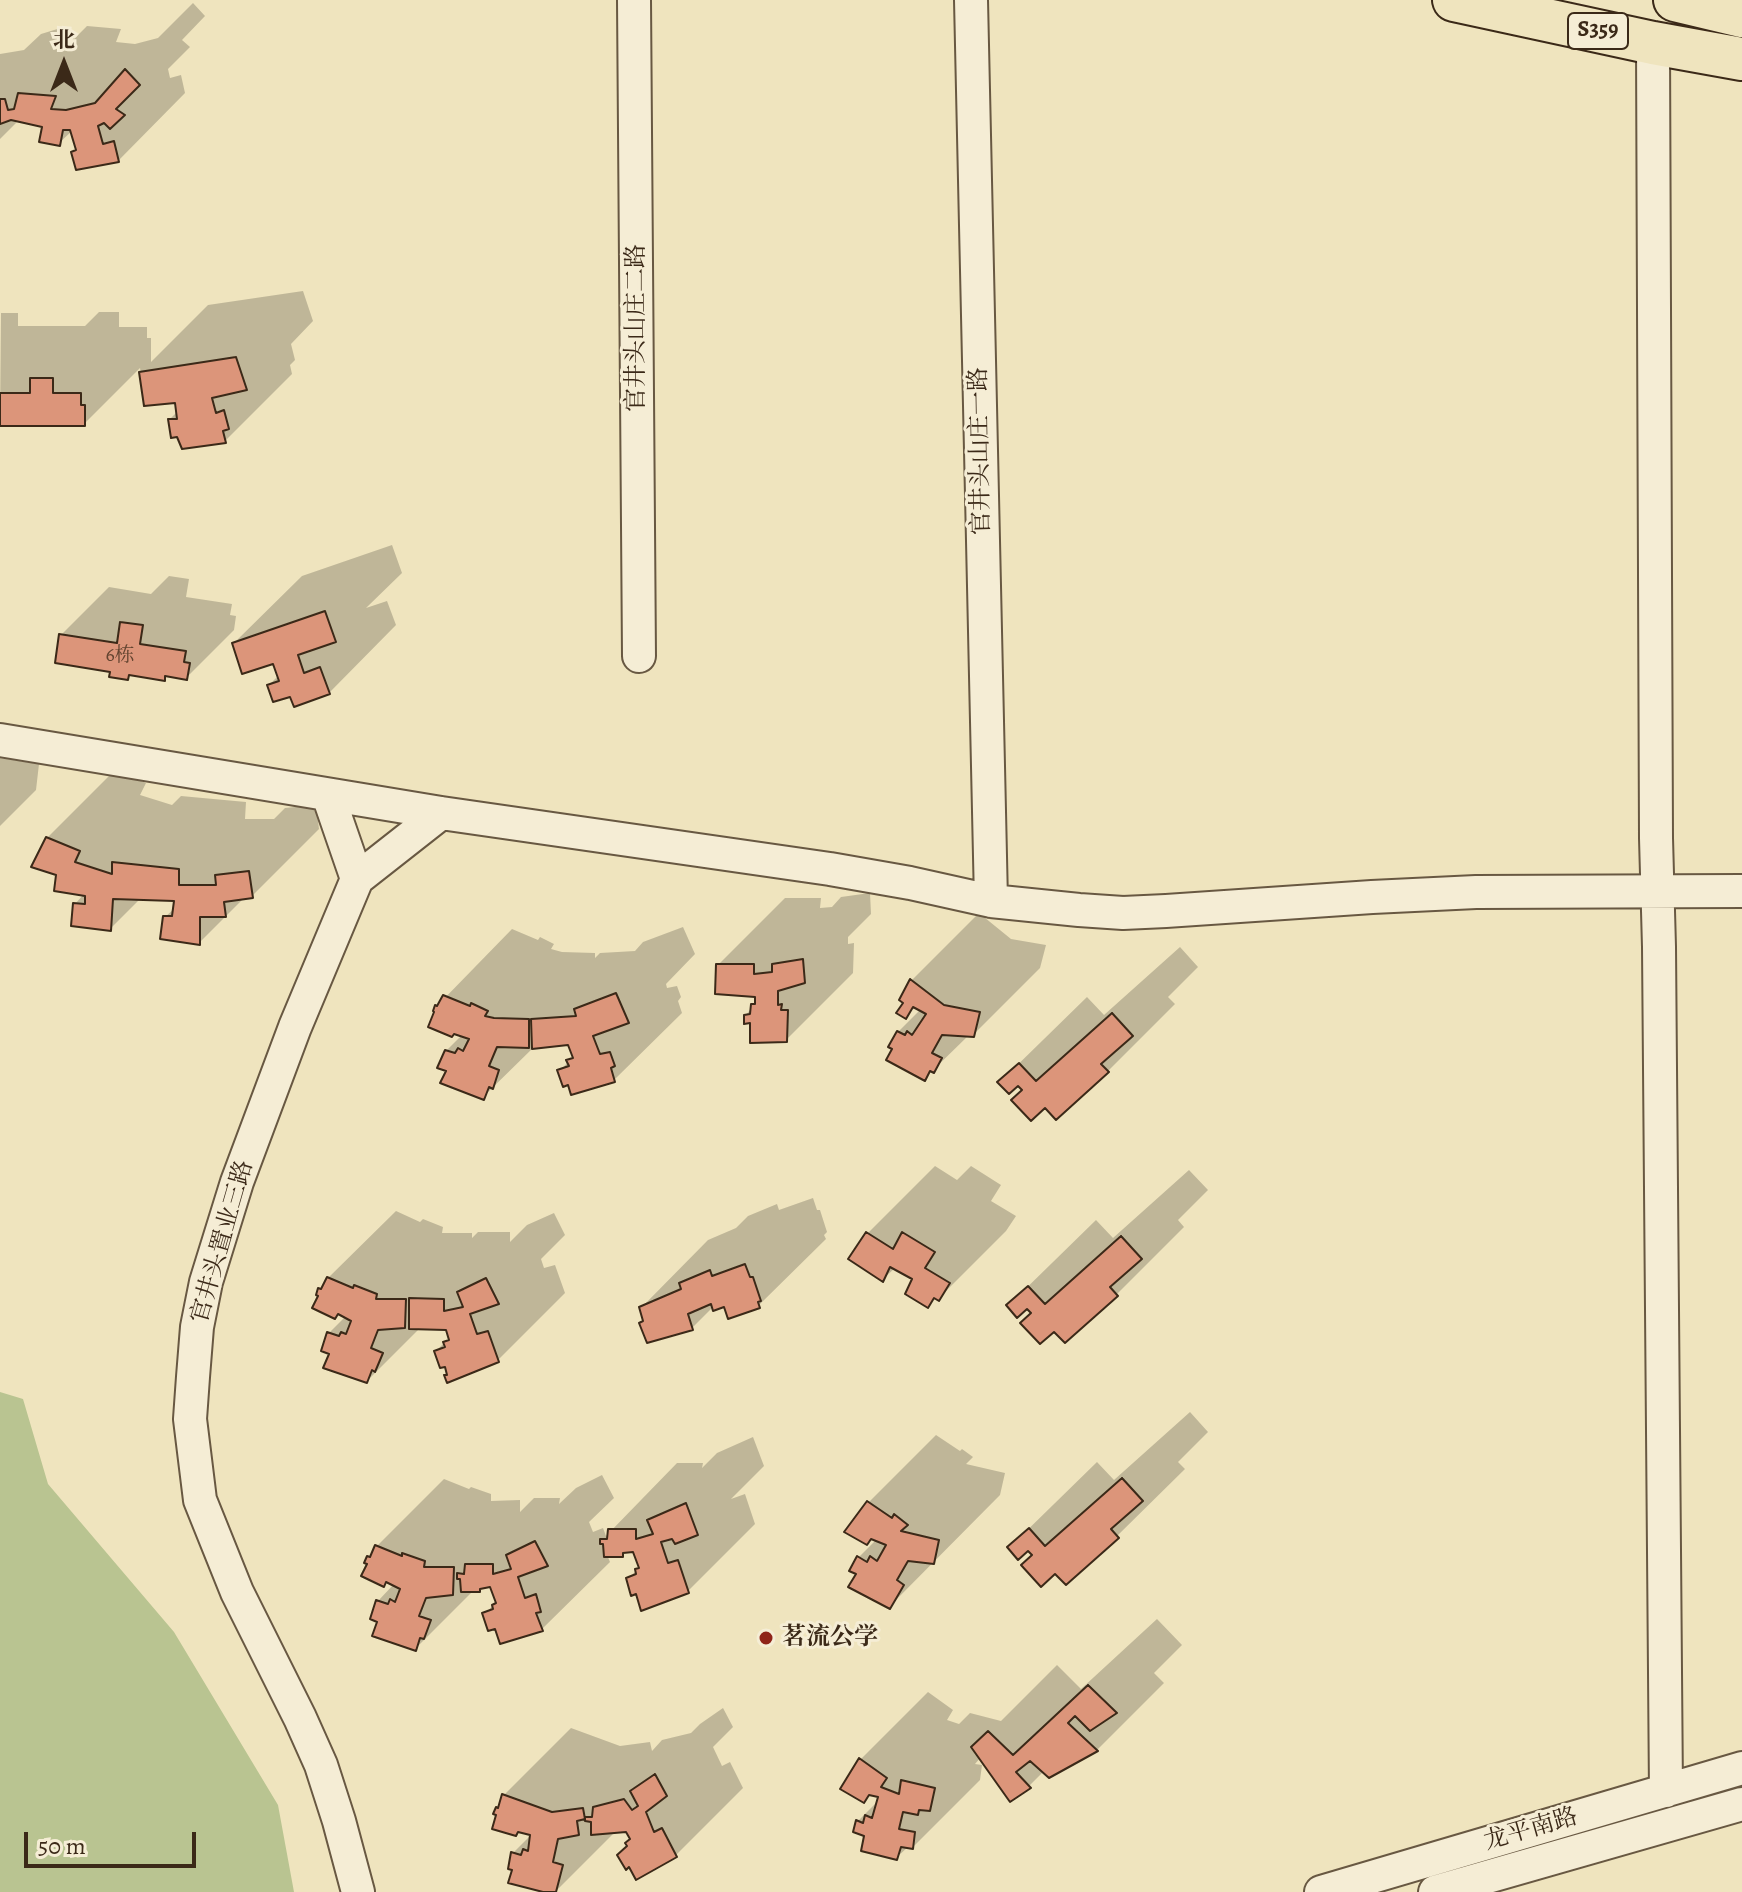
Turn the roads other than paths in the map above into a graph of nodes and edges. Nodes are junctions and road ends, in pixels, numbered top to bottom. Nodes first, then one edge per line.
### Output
1 (634, 0) edge
2 (971, 0) edge
3 (1454, 0) edge
4 (1675, 0) edge
5 (1742, 16) edge
6 (1653, 43) junction
7 (1742, 59) edge
8 (639, 656) dead end
9 (0, 740) edge
10 (328, 795) junction
11 (441, 813) junction
12 (357, 879) junction
13 (1657, 891) junction
14 (1742, 891) edge
15 (991, 901) junction
16 (1742, 1768) edge
17 (1666, 1791) junction
18 (1742, 1804) edge
19 (358, 1892) edge
20 (1321, 1892) edge
21 (1435, 1892) edge

1 - 8 street, 官井头山庄二路
2 - 15 street, 官井头山庄一路
3 - 6 main road, S359
4 - 5 main road
6 - 7 main road, S359
6 - 13 street
9 - 10 street
10 - 11 street
10 - 12 street
11 - 12 street, 官井头置业三路
11 - 15 street
12 - 19 street, 官井头置业三路
13 - 14 street
13 - 15 street
13 - 17 street
16 - 17 street, 龙平南路
17 - 20 street, 龙平南路
18 - 21 street, 龙平南路

